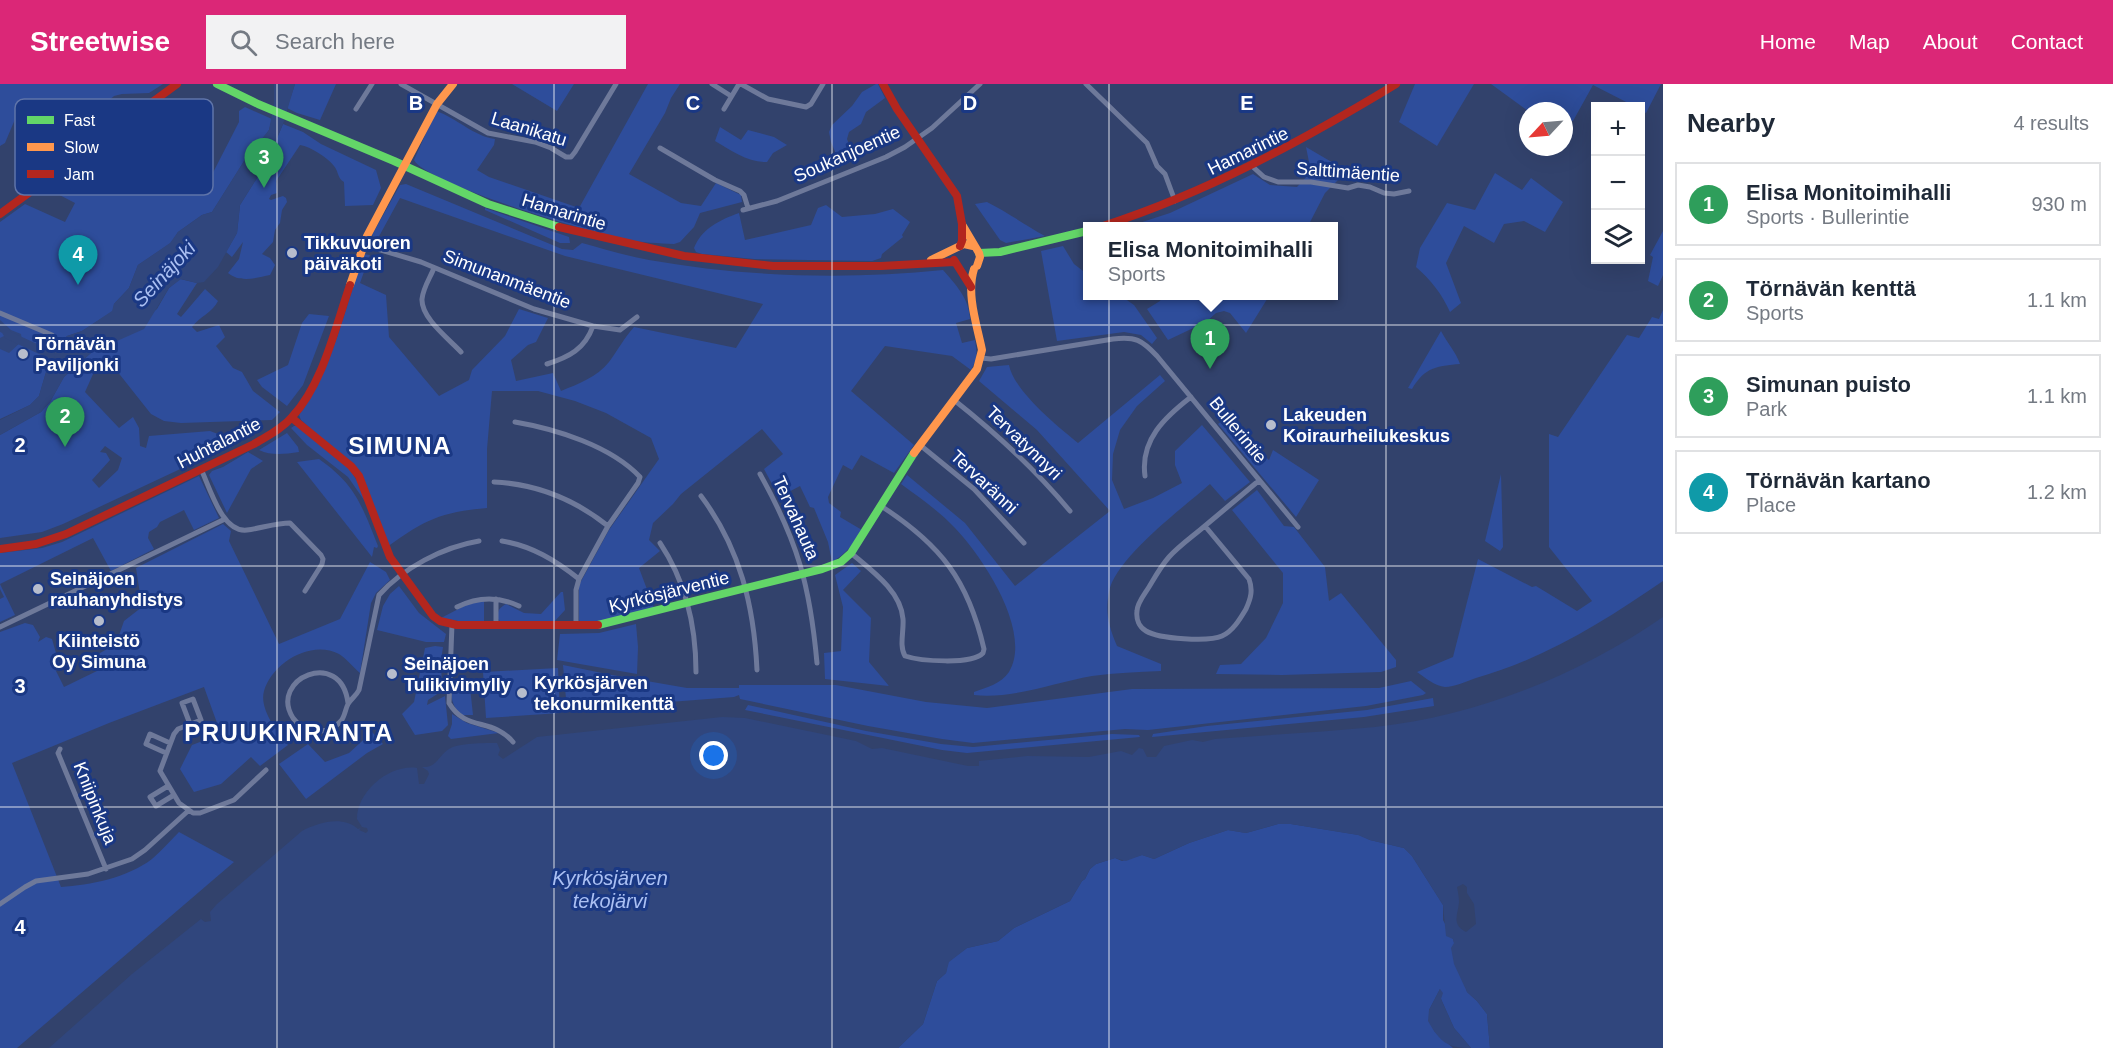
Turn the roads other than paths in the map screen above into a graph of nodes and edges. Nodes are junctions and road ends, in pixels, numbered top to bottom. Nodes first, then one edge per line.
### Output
1 (177, 84) edge
2 (217, 84) edge
3 (372, 84) edge
4 (401, 84) edge
5 (453, 84) edge
6 (616, 84) edge
7 (712, 84) edge
8 (740, 84) edge
9 (823, 84) edge
10 (883, 84) edge
11 (980, 84) edge
12 (1086, 84) edge
13 (1396, 84) edge
14 (731, 96) junction
15 (156, 99) edge
16 (436, 104) junction
17 (357, 109) dead end
18 (724, 109) dead end
19 (918, 138) junction
20 (660, 148) dead end
21 (404, 166) junction
22 (1253, 166) junction
23 (1409, 191) dead end
24 (25, 195) edge
25 (1175, 201) junction
26 (0, 213) edge
27 (1115, 222) edge
28 (962, 225) junction
29 (1083, 232) edge
30 (364, 245) junction
31 (973, 246) junction
32 (958, 247) junction
33 (1000, 252) junction
34 (979, 253) junction
35 (927, 262) junction
36 (954, 262) junction
37 (975, 267) junction
38 (434, 268) junction
39 (960, 269) junction
40 (972, 289) junction
41 (0, 313) edge
42 (637, 317) dead end
43 (593, 326) junction
44 (52, 335) dead end
45 (461, 352) dead end
46 (981, 358) junction
47 (547, 364) dead end
48 (1191, 397) junction
49 (954, 400) junction
50 (292, 418) junction
51 (515, 422) dead end
52 (920, 445) junction
53 (201, 470) junction
54 (760, 474) dead end
55 (1145, 476) dead end
56 (1260, 480) junction
57 (494, 482) dead end
58 (700, 496) dead end
59 (881, 506) junction
60 (1070, 511) dead end
61 (225, 519) junction
62 (1205, 525) junction
63 (608, 526) junction
64 (1298, 527) dead end
65 (479, 541) dead end
66 (502, 541) dead end
67 (660, 543) dead end
68 (1024, 543) dead end
69 (0, 549) edge
70 (851, 553) junction
71 (804, 574) junction
72 (404, 575) junction
73 (579, 579) junction
74 (746, 589) junction
75 (305, 591) dead end
76 (496, 599) junction
77 (688, 603) junction
78 (519, 606) dead end
79 (457, 607) dead end
80 (452, 624) junction
81 (496, 626) junction
82 (576, 626) junction
83 (0, 627) edge
84 (817, 663) dead end
85 (757, 670) dead end
86 (696, 672) dead end
87 (348, 703) junction
88 (190, 724) junction
89 (513, 742) dead end
90 (170, 743) junction
91 (60, 749) dead end
92 (166, 753) junction
93 (266, 770) dead end
94 (168, 786) junction
95 (174, 795) junction
96 (188, 811) junction
97 (106, 869) junction
98 (0, 904) edge

1 - 15 main road
2 - 21 main road, Hamarintie
3 - 17 street
4 - 16 street
5 - 16 main road, Huhtalantie
6 - 16 street, Laanikatu
7 - 14 street
8 - 9 street
8 - 14 street
10 - 19 main road
11 - 19 street, Soukanjoentie
12 - 25 street
13 - 22 main road, Hamarintie
14 - 18 street
16 - 21 main road, Huhtalantie
19 - 20 street, Soukanjoentie
19 - 28 main road
21 - 30 main road, Huhtalantie
21 - 35 main road, Hamarintie
22 - 23 street, Salttimäentie
22 - 25 main road, Hamarintie
24 - 26 main road
25 - 27 main road, Hamarintie
28 - 31 main road
28 - 32 main road
29 - 33 main road
30 - 38 street, Simunanmäentie
30 - 50 main road, Huhtalantie
31 - 32 main road
31 - 34 main road
32 - 35 main road, Hamarintie
32 - 36 main road
33 - 34 main road
33 - 37 main road
34 - 37 main road
35 - 36 main road, Hamarintie
36 - 39 main road
37 - 39 main road
37 - 40 main road
38 - 43 street, Simunanmäentie
38 - 45 street
39 - 40 main road
40 - 46 main road
41 - 44 street
42 - 43 street, Simunanmäentie
43 - 47 street
46 - 48 street, Bullerintie
46 - 49 main road, Kyrkösjärventie
48 - 55 street
48 - 56 street, Bullerintie
49 - 52 main road, Kyrkösjärventie
49 - 60 street, Tervatynnyri
50 - 53 main road, Huhtalantie
50 - 72 main road
51 - 63 street
52 - 59 main road, Kyrkösjärventie
52 - 68 street, Tervaränni
53 - 61 street
53 - 69 main road, Huhtalantie
54 - 71 street, Tervahauta
56 - 62 street
56 - 64 street, Bullerintie
57 - 63 street
58 - 74 street
59 - 70 main road, Kyrkösjärventie
59 - 70 street
61 - 75 street
61 - 83 street
62 - 62 street
63 - 73 street
65 - 72 street
66 - 73 street
67 - 77 street
70 - 71 main road, Kyrkösjärventie
71 - 74 main road, Kyrkösjärventie
71 - 84 street, Tervahauta
72 - 80 main road
72 - 87 street
73 - 82 street
74 - 77 main road, Kyrkösjärventie
74 - 85 street
76 - 78 street
76 - 79 street
76 - 81 street
77 - 82 main road, Kyrkösjärventie
77 - 86 street
80 - 81 main road, Kyrkösjärventie
80 - 89 street
81 - 82 main road, Kyrkösjärventie
87 - 87 street
88 - 88 street
88 - 90 street
90 - 92 street
90 - 92 street
91 - 97 street, Kniipinkuja
92 - 94 street
93 - 96 street
94 - 95 street
94 - 95 street
95 - 96 street
96 - 97 street
97 - 98 street

